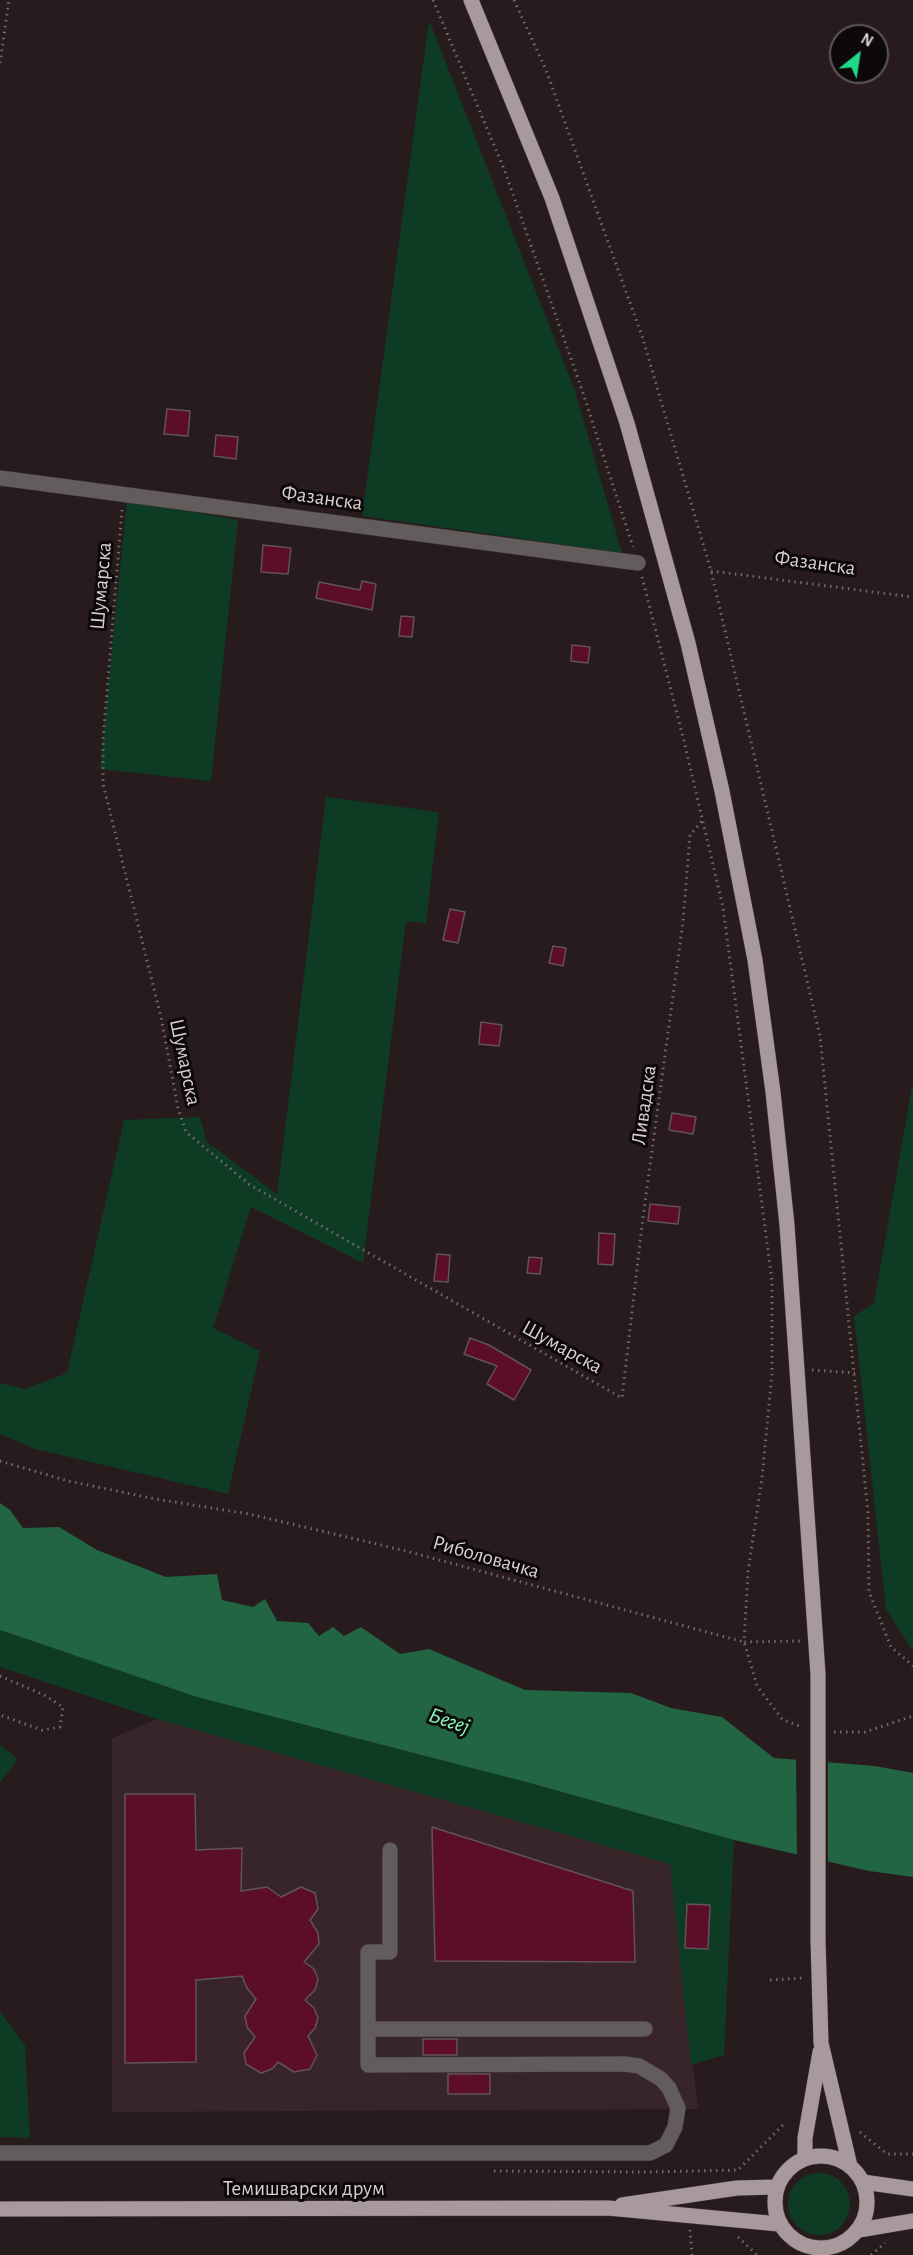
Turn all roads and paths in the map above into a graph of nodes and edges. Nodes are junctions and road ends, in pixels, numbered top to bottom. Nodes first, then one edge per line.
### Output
1 (9, 0) edge
2 (433, 0) edge
3 (471, 0) edge
4 (0, 63) edge
5 (0, 478) edge
6 (123, 493) junction
7 (638, 562) junction
8 (711, 571) dead end
9 (913, 597) edge
10 (703, 821) junction
11 (798, 1369) junction
12 (855, 1373) dead end
13 (622, 1398) joint
14 (0, 1461) edge
15 (815, 1640) junction
16 (744, 1642) junction
17 (0, 1676) edge
18 (0, 1715) edge
19 (913, 1716) edge
20 (808, 1729) dead end
21 (826, 1732) dead end
22 (390, 1850) dead end
23 (819, 1977) junction
24 (770, 1980) dead end
25 (368, 2029) junction
26 (645, 2029) dead end
27 (821, 2043) junction
28 (784, 2124) dead end
29 (854, 2127) dead end
30 (0, 2153) edge
31 (913, 2154) edge
32 (805, 2158) junction
33 (850, 2166) junction
34 (738, 2170) dead end
35 (863, 2182) junction
36 (777, 2187) junction
37 (913, 2189) edge
38 (608, 2208) junction
39 (0, 2209) edge
40 (688, 2216) junction
41 (913, 2221) edge
42 (779, 2224) junction
43 (859, 2230) junction
44 (737, 2236) dead end
45 (885, 2243) dead end
46 (693, 2255) edge
47 (757, 2255) edge
48 (871, 2255) edge

1 - 4 path
2 - 7 path
3 - 11 main road
5 - 6 street, Фазанска
6 - 7 street, Фазанска
6 - 13 path, Шумарска
7 - 10 path
8 - 9 path, Фазанска
10 - 13 path, Ливадска
10 - 16 path
11 - 12 path
11 - 15 main road
14 - 16 path, Риболовачка
15 - 16 path, Риболовачка
15 - 23 main road, bridge
16 - 20 path
17 - 18 path
19 - 21 path
22 - 25 street
23 - 24 path
23 - 27 main road
25 - 26 street
25 - 30 street
27 - 32 main road
27 - 33 main road
28 - 34 path
29 - 31 path
32 - 33 main road
32 - 36 main road
33 - 35 main road
35 - 37 main road
35 - 43 main road
36 - 38 main road, Темишварски друм
36 - 42 main road
38 - 39 main road, Темишварски друм
38 - 40 main road, Темишварски друм
40 - 42 main road, Темишварски друм
40 - 46 path
41 - 43 main road
42 - 43 main road
44 - 47 path
45 - 48 path

